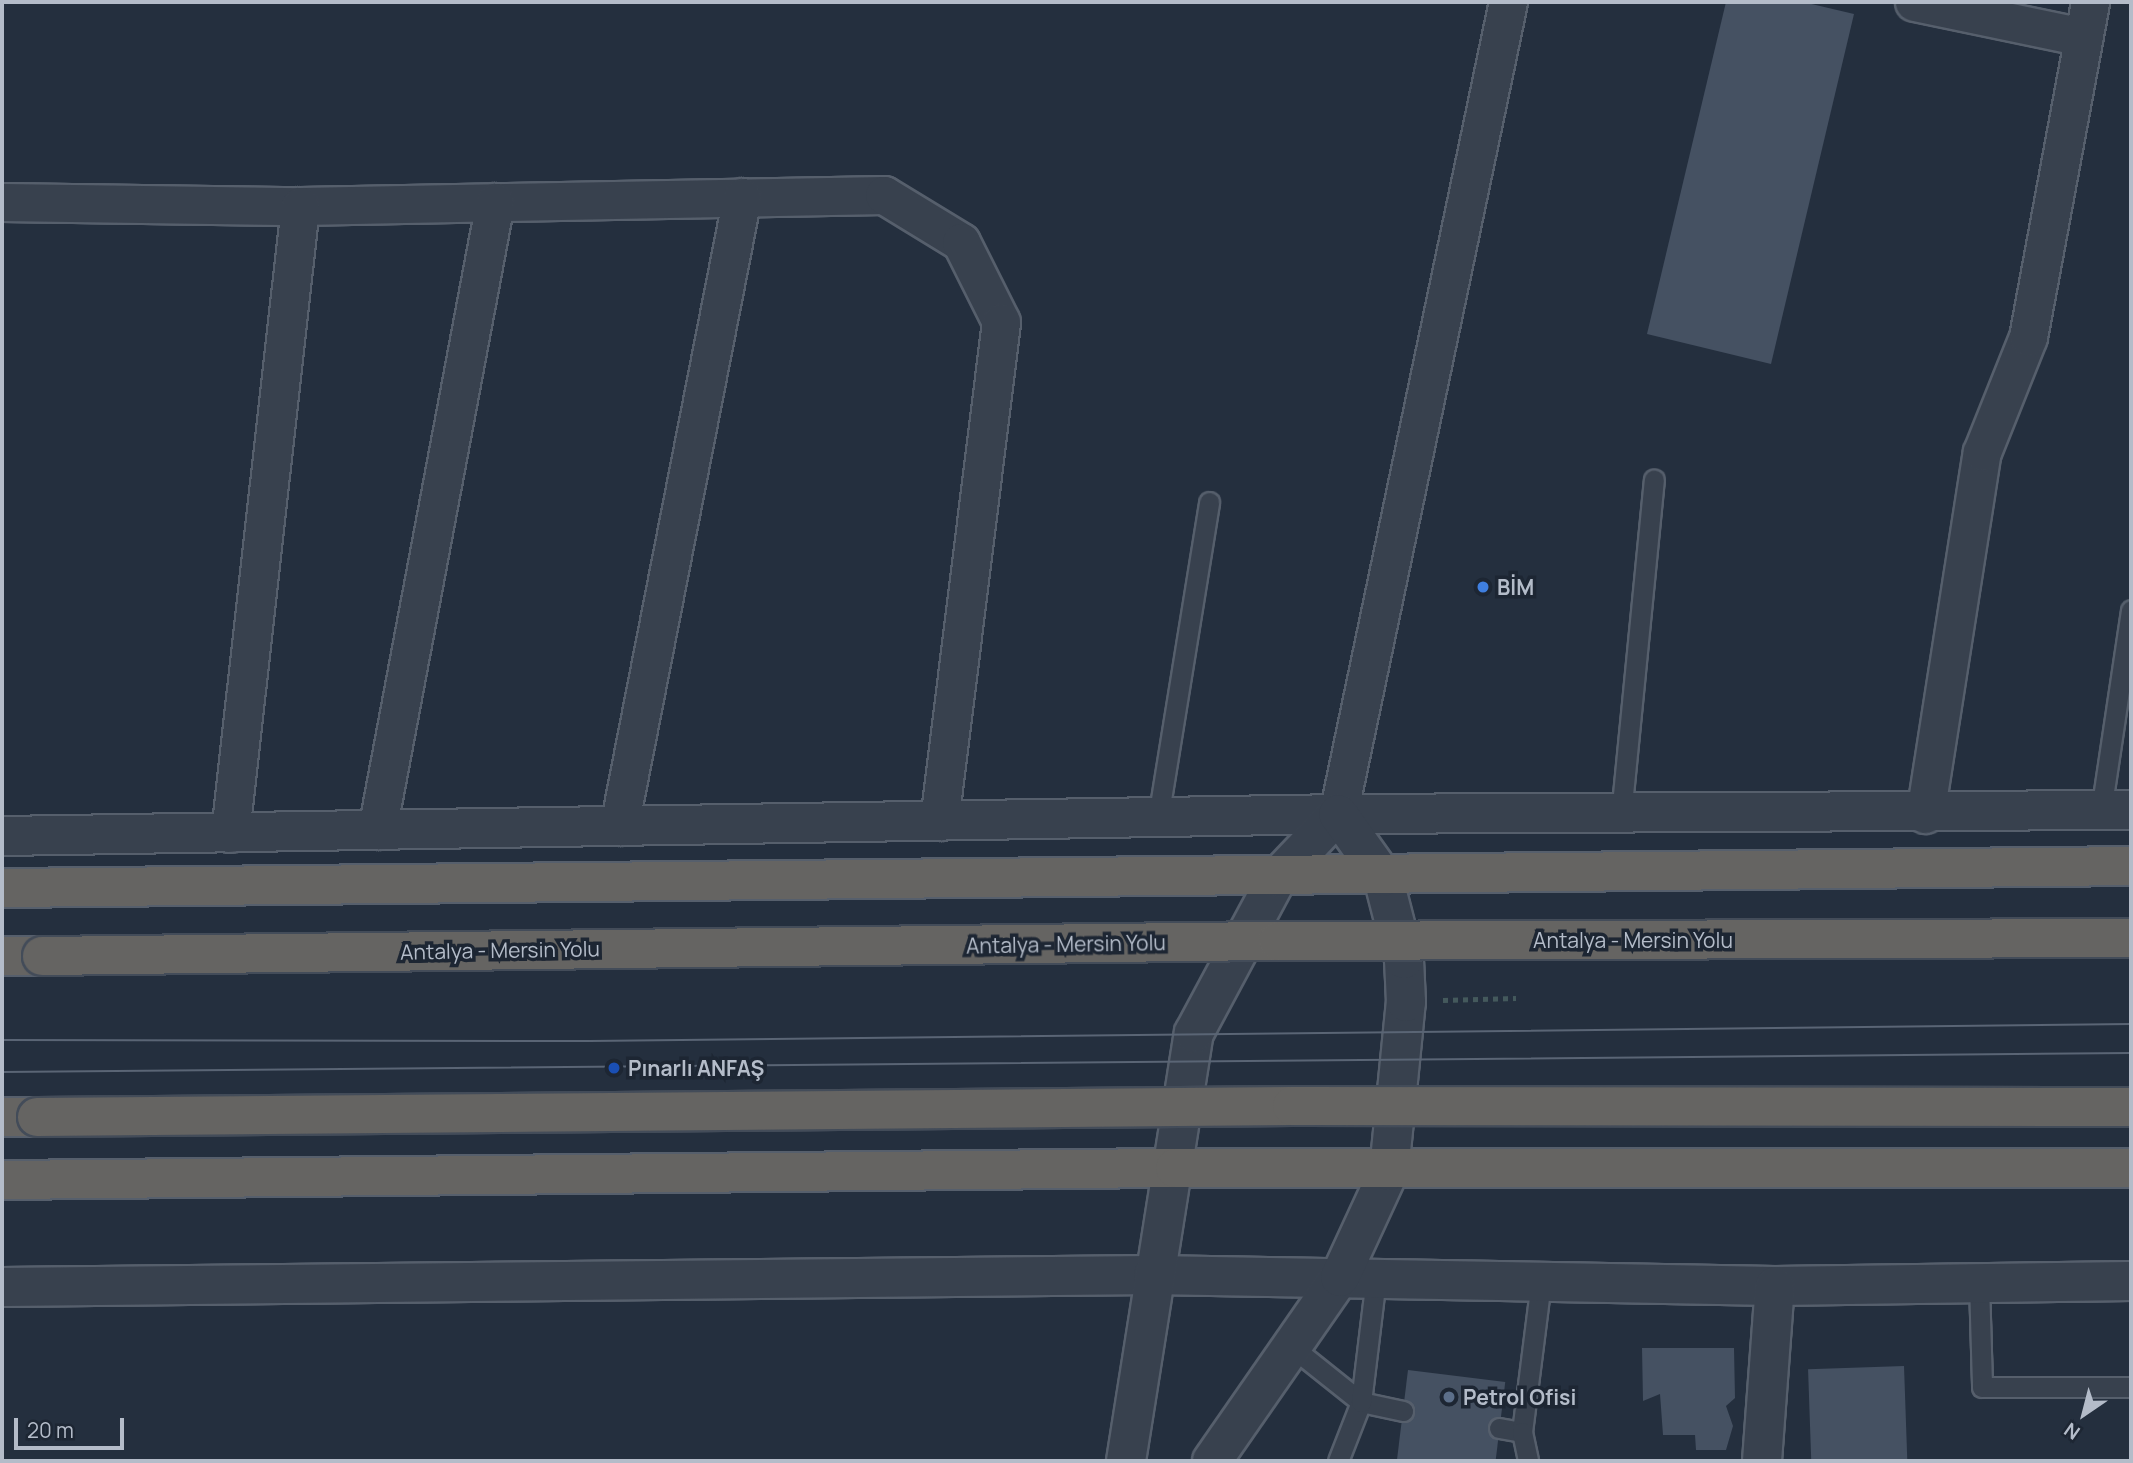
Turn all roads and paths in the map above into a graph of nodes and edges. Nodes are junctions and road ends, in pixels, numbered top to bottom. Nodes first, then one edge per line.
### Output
1 (1508, 2) edge
2 (1914, 2) edge
3 (2090, 2) edge
4 (2083, 37) junction
5 (742, 197) junction
6 (2, 202) edge
7 (495, 202) junction
8 (300, 206) junction
9 (1654, 481) dead end
10 (1209, 502) dead end
11 (2131, 610) edge
12 (2116, 811) edge
13 (1338, 814) junction
14 (1925, 814) junction
15 (1622, 815) junction
16 (1158, 818) junction
17 (939, 821) junction
18 (619, 826) junction
19 (377, 830) junction
20 (230, 832) junction
21 (2, 836) edge
22 (2131, 866) edge
23 (1383, 877) junction
24 (1277, 878) junction
25 (2, 888) edge
26 (2131, 937) edge
27 (2, 956) edge
28 (1516, 998) dead end
29 (1406, 1002) junction
30 (2131, 1107) edge
31 (19, 1117) edge
32 (1175, 1168) junction
33 (2131, 1168) edge
34 (1389, 1171) junction
35 (2, 1180) edge
36 (1153, 1275) junction
37 (1358, 1277) junction
38 (1541, 1281) junction
39 (2131, 1281) edge
40 (1979, 1283) junction
41 (1775, 1286) junction
42 (2, 1287) edge
43 (1292, 1346) junction
44 (2131, 1387) edge
45 (1361, 1402) junction
46 (1403, 1411) dead end
47 (1499, 1428) dead end
48 (1522, 1432) junction
49 (1126, 1461) edge
50 (1212, 1461) edge
51 (1338, 1461) edge
52 (1528, 1461) edge
53 (1762, 1461) edge

1 - 13 street
2 - 4 street
3 - 4 street
4 - 14 street
5 - 7 street
5 - 17 street
5 - 18 street
6 - 8 street
7 - 8 street
7 - 19 street
8 - 20 street
9 - 15 lane
10 - 16 lane
11 - 12 lane
12 - 14 street
13 - 15 street
13 - 16 street
13 - 23 street
13 - 24 street
14 - 15 street
16 - 17 street
17 - 18 street
18 - 19 street
19 - 20 street
20 - 21 street
22 - 23 highway
23 - 24 highway
23 - 29 street
24 - 25 highway
24 - 32 street
26 - 27 highway, Antalya - Mersin Yolu, bridge
28 - 29 path
29 - 34 street
30 - 31 highway, bridge
32 - 34 highway
32 - 35 highway
32 - 36 street
33 - 34 highway
34 - 37 street
36 - 37 street
36 - 42 street
36 - 49 street
37 - 38 street
37 - 43 street
37 - 45 lane
38 - 41 street
38 - 48 lane
39 - 40 street
40 - 41 street
40 - 44 lane
41 - 53 street
43 - 45 lane
43 - 50 street
45 - 46 lane
45 - 51 lane
47 - 48 lane
48 - 52 lane

